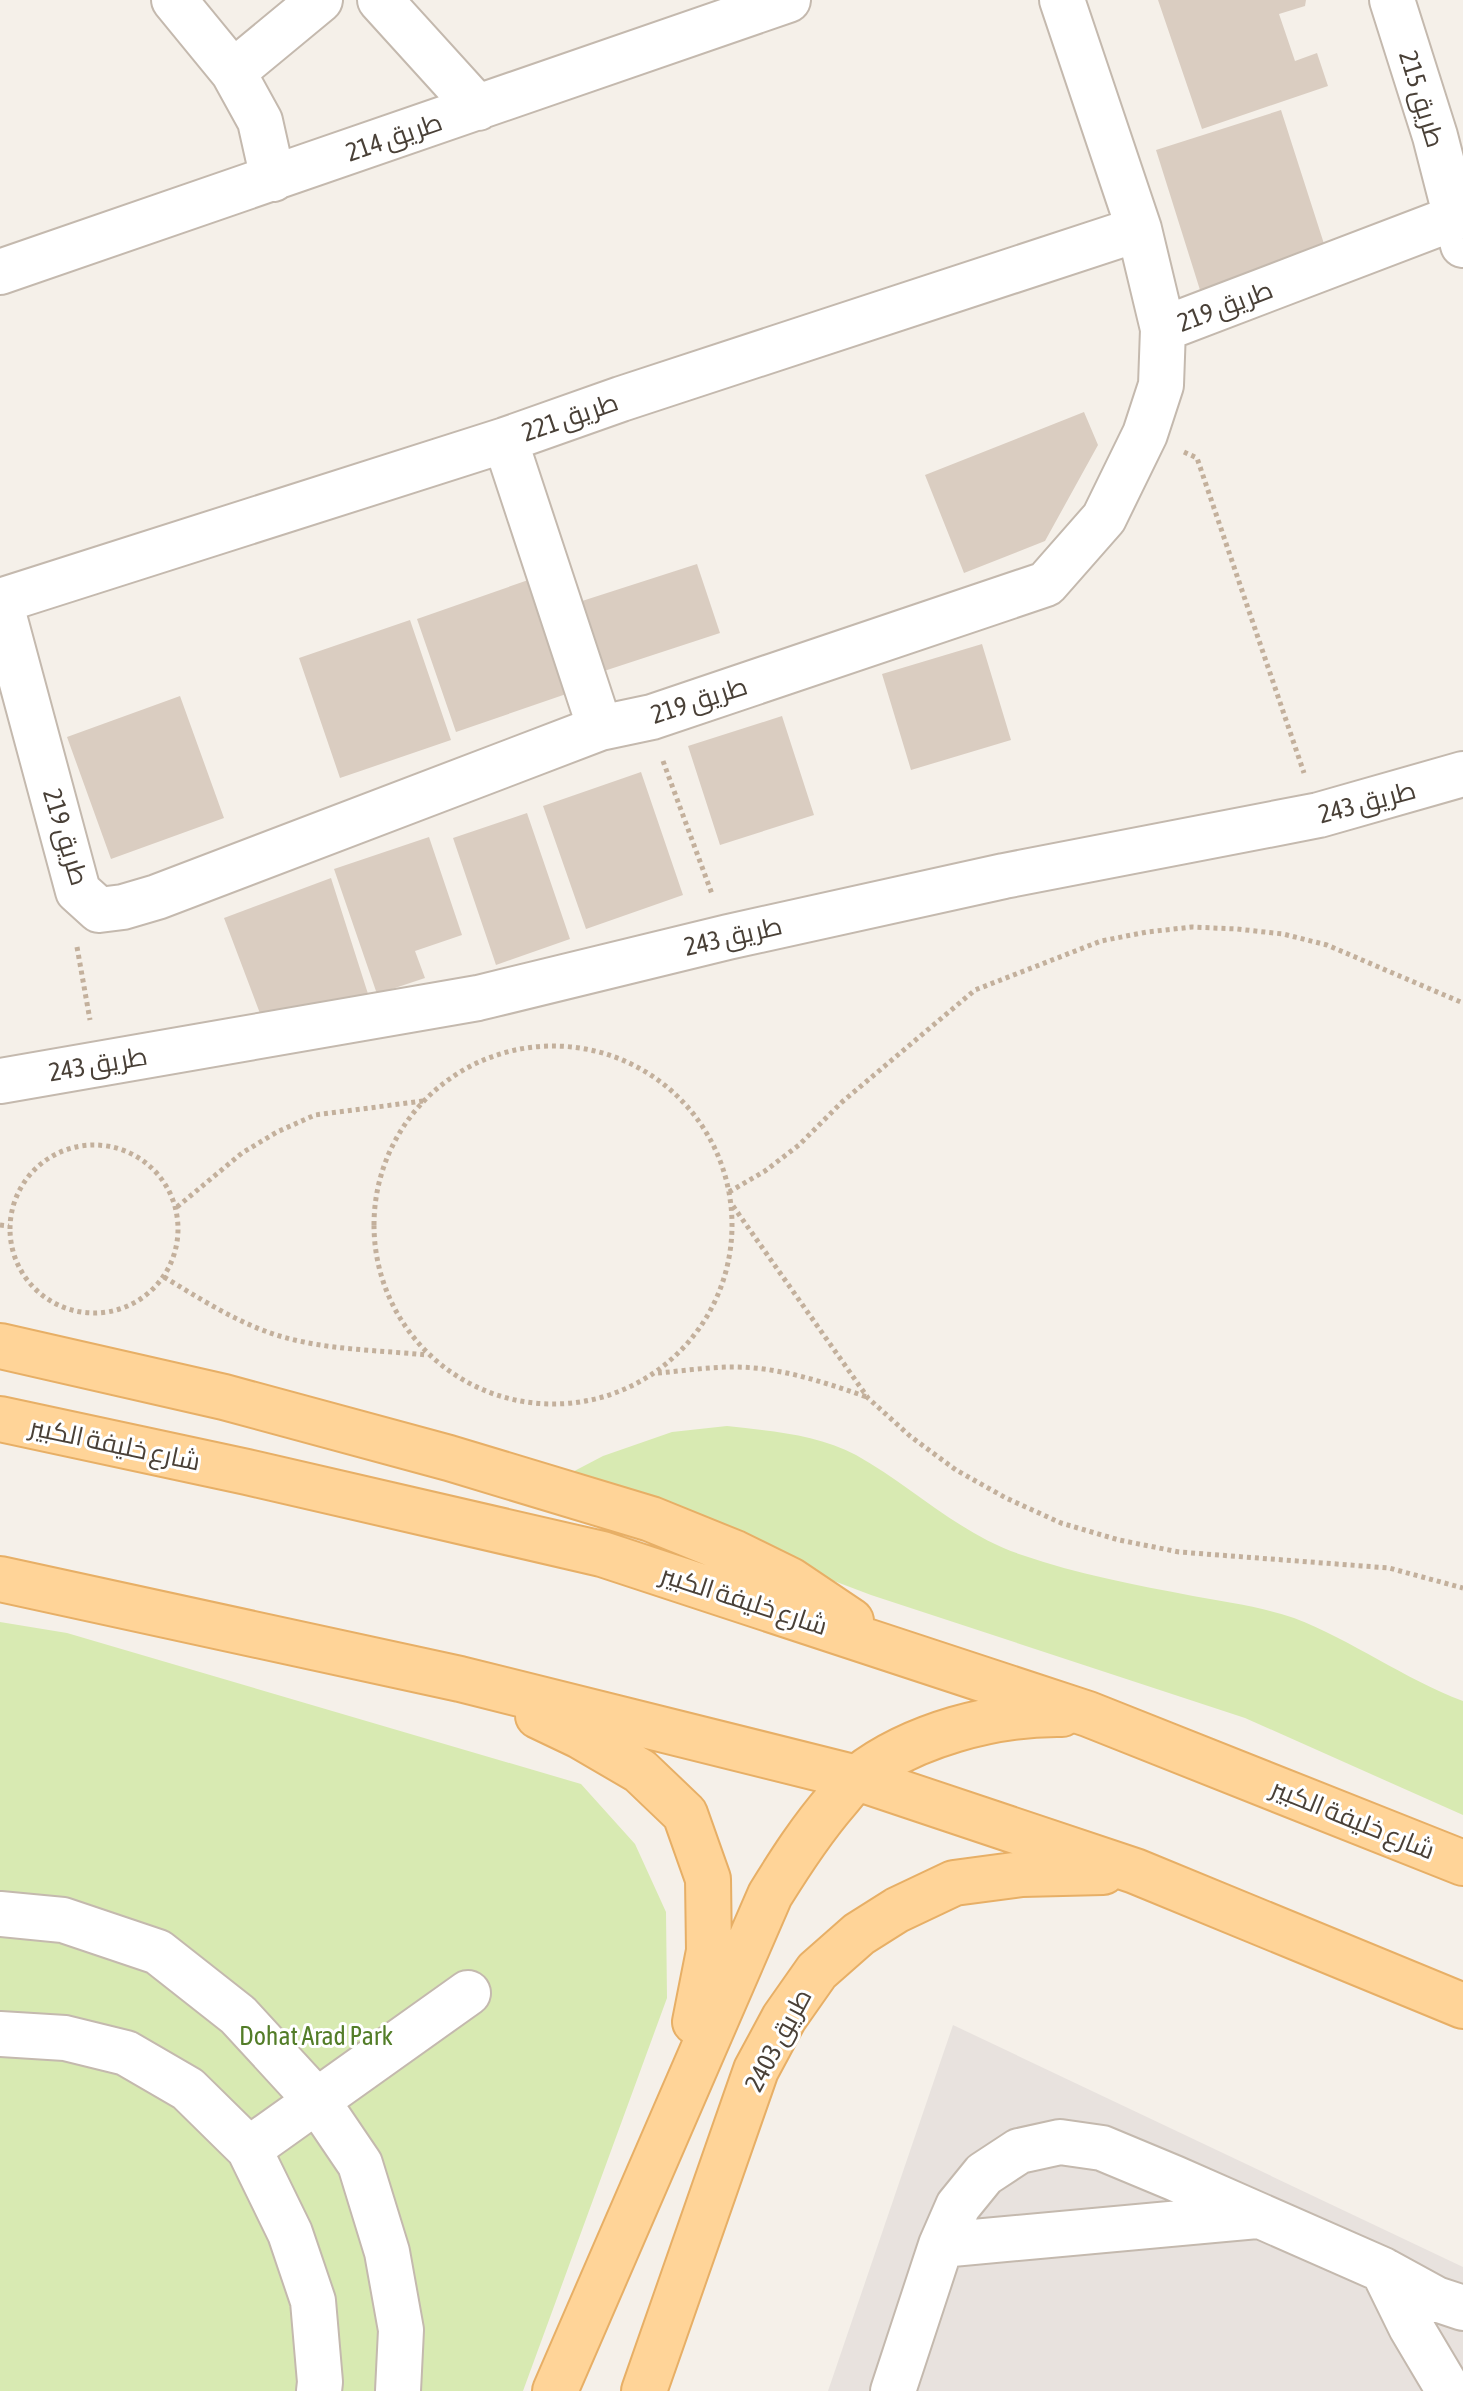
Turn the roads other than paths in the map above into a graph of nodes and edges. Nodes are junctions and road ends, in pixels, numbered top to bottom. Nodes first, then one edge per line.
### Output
1 (174, 0) edge
2 (320, 0) edge
3 (380, 0) edge
4 (1062, 0) edge
5 (1392, 0) edge
6 (780, 1) edge
7 (233, 72) junction
8 (478, 108) junction
9 (1449, 131) edge
10 (273, 179) junction
11 (1139, 229) junction
12 (1459, 232) edge
13 (0, 272) edge
14 (1163, 329) junction
15 (505, 440) junction
16 (0, 601) edge
17 (600, 728) junction
18 (1463, 774) edge
19 (0, 1081) edge
20 (0, 1346) edge
21 (0, 1419) edge
22 (0, 1579) edge
23 (889, 1648) junction
24 (460, 1679) junction
25 (1088, 1714) junction
26 (857, 1778) junction
27 (1463, 1863) edge
28 (1135, 1871) junction
29 (0, 1914) edge
30 (468, 1993) dead end
31 (1463, 2006) edge
32 (0, 2034) edge
33 (318, 2102) junction
34 (677, 2110) junction
35 (249, 2149) junction
36 (1259, 2215) junction
37 (941, 2245) junction
38 (1383, 2270) junction
39 (1463, 2308) edge
40 (653, 2383) edge
41 (319, 2391) edge
42 (398, 2391) edge
43 (555, 2391) edge
44 (893, 2391) edge
45 (1449, 2391) edge

1 - 7 street
2 - 7 street
3 - 8 street
4 - 11 street
5 - 9 street, طريق 215
6 - 8 street, طريق 214
7 - 10 street
8 - 10 street, طريق 214
9 - 12 street, طريق 215
10 - 13 street, طريق 214
11 - 14 street
11 - 15 street, طريق 221
12 - 14 street, طريق 219
14 - 17 street, طريق 219
15 - 16 street, طريق 221
15 - 17 street
16 - 17 street, طريق 219
18 - 19 street, طريق 243
20 - 23 main road
21 - 23 main road, شارع خليفة الكبير
22 - 24 main road
23 - 25 main road, شارع خليفة الكبير
24 - 26 main road
24 - 34 main road
25 - 26 main road
25 - 27 main road, شارع خليفة الكبير
26 - 28 main road
26 - 34 main road
28 - 31 main road
28 - 40 main road, طريق 2403
29 - 33 street
30 - 33 street
32 - 35 street
33 - 35 street
33 - 42 street
34 - 43 main road
35 - 41 street
36 - 37 street
36 - 37 street
36 - 38 street
37 - 44 street
38 - 39 street
38 - 45 street

